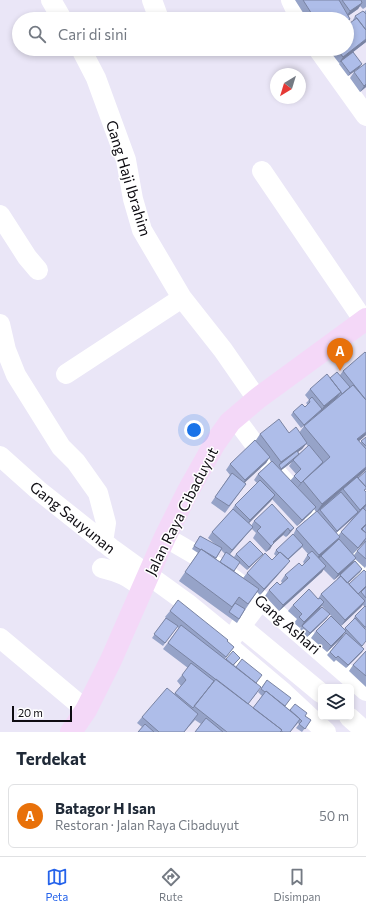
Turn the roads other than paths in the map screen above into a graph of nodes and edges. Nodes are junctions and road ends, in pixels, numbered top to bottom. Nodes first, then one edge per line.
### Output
1 (51, 0) edge
2 (152, 0) edge
3 (291, 0) edge
4 (58, 12) edge
5 (156, 12) edge
6 (297, 12) edge
7 (85, 56) edge
8 (323, 56) edge
9 (366, 116) edge
10 (262, 171) dead end
11 (0, 215) edge
12 (38, 270) dead end
13 (182, 298) junction
14 (365, 320) edge
15 (0, 324) edge
16 (66, 374) dead end
17 (257, 399) junction
18 (235, 418) junction
19 (0, 456) edge
20 (165, 537) junction
21 (103, 542) junction
22 (102, 568) dead end
23 (366, 574) edge
24 (146, 582) junction
25 (261, 600) junction
26 (236, 633) junction
27 (0, 638) edge
28 (366, 691) edge
29 (318, 692) edge
30 (86, 710) junction
31 (352, 720) edge
32 (71, 732) edge
33 (326, 732) edge
34 (366, 732) edge

1 - 4 street
2 - 5 street
3 - 6 street
7 - 13 street, Gang Haji Ibrahim
8 - 9 street
10 - 14 street
11 - 12 street
13 - 16 street
13 - 17 street, Gang Haji Ibrahim
14 - 17 main road, Jalan Raya Cibaduyut
15 - 21 street
17 - 18 main road, Jalan Raya Cibaduyut
18 - 20 main road, Jalan Raya Cibaduyut
18 - 23 street
19 - 21 street, Gang Sauyunan
20 - 24 main road, Jalan Raya Cibaduyut
20 - 25 street, Gang Ashari
21 - 24 street, Gang Sauyunan
22 - 24 street
24 - 26 street
24 - 30 main road, Jalan Raya Cibaduyut
25 - 26 street
25 - 28 street, Gang Ashari
26 - 29 street
26 - 33 street
27 - 30 street
30 - 32 main road, Jalan Raya Cibaduyut
31 - 34 street

